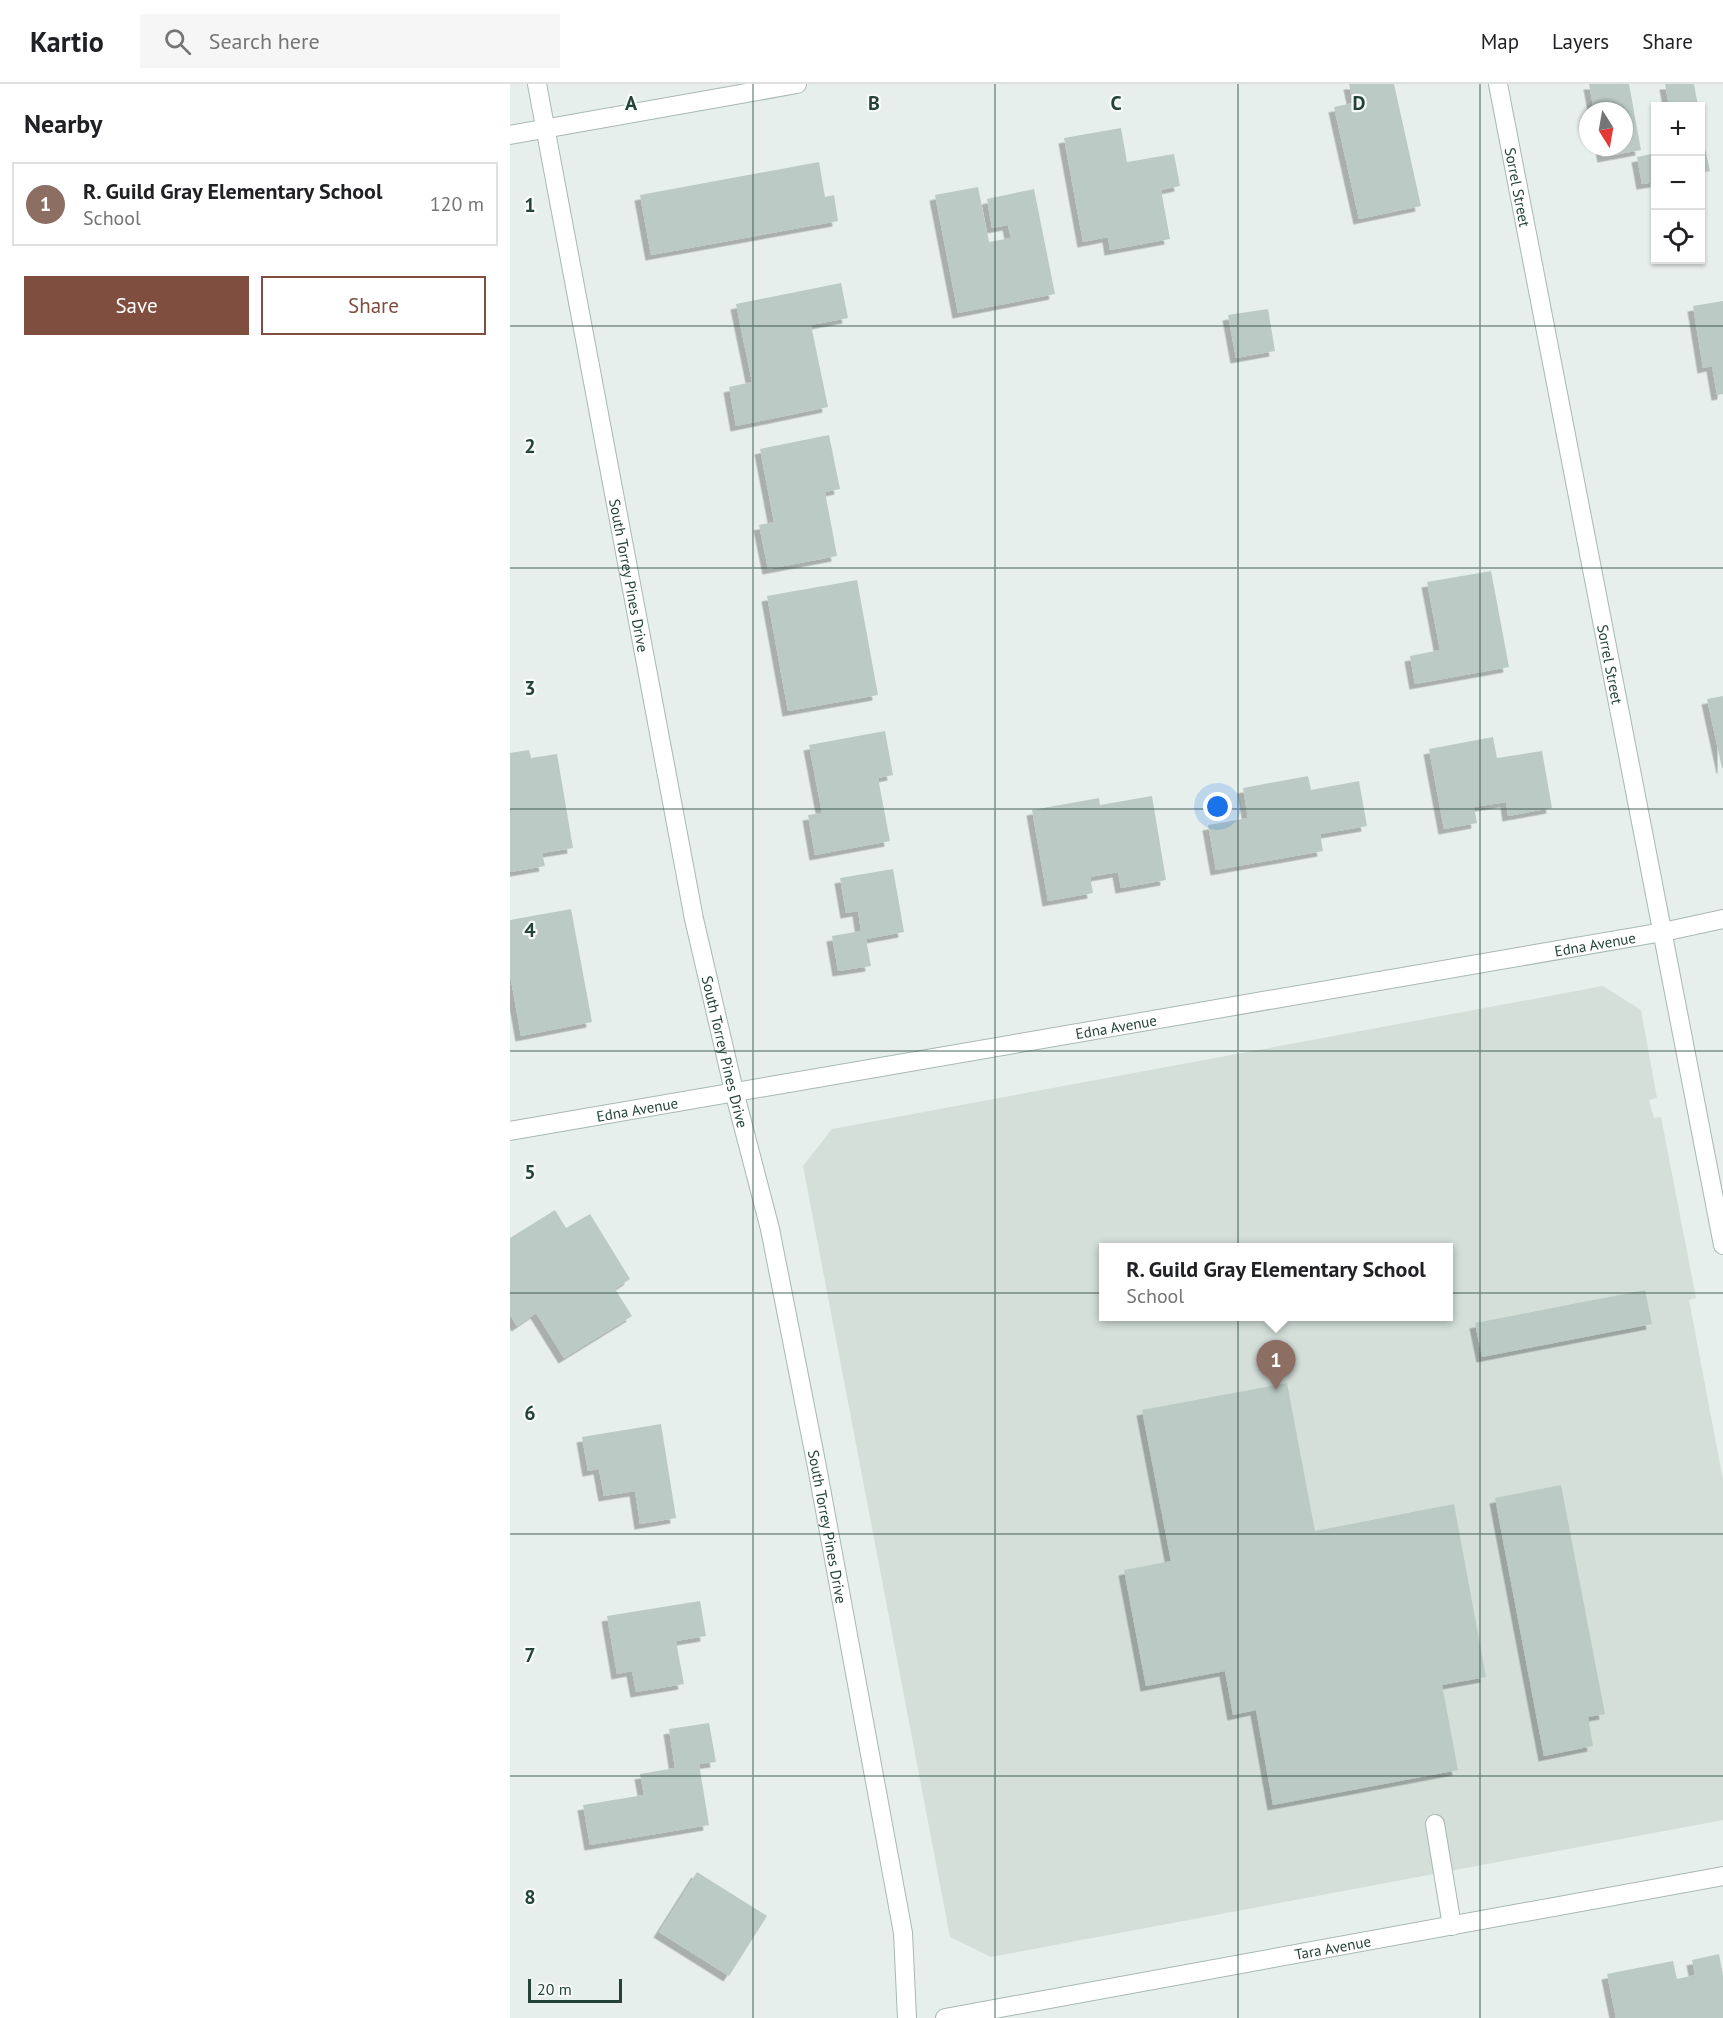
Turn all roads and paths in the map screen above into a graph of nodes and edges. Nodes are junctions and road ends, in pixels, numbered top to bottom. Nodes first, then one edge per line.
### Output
1 (537, 84) edge
2 (797, 84) edge
3 (1498, 84) edge
4 (546, 129) junction
5 (510, 135) edge
6 (1723, 919) edge
7 (1664, 932) junction
8 (734, 1091) junction
9 (510, 1131) edge
10 (1723, 1245) edge
11 (1435, 1824) dead end
12 (1723, 1876) edge
13 (1452, 1926) junction
14 (907, 2018) edge
15 (945, 2018) edge

1 - 4 street, South Torrey Pines Drive
2 - 4 street
3 - 7 street, Sorrel Street
4 - 5 street
4 - 8 street, South Torrey Pines Drive
6 - 7 street, Edna Avenue
7 - 8 street, Edna Avenue
7 - 10 street, Sorrel Street
8 - 9 street, Edna Avenue
8 - 14 street, South Torrey Pines Drive
11 - 13 street
12 - 13 street, Tara Avenue
13 - 15 street, Tara Avenue

